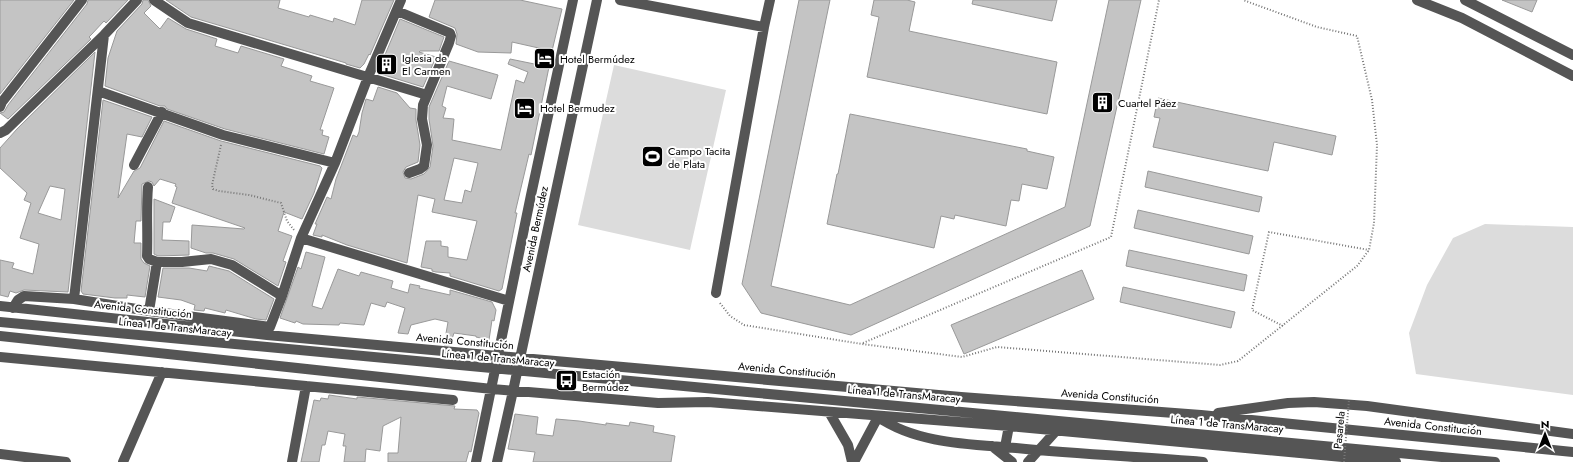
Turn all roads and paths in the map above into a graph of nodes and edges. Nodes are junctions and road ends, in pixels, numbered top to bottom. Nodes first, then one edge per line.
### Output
1 (82, 0) edge
2 (137, 0) edge
3 (154, 0) edge
4 (401, 0) edge
5 (573, 0) edge
6 (597, 0) edge
7 (620, 0) edge
8 (770, 0) edge
9 (1159, 0) edge
10 (1244, 0) edge
11 (1417, 0) edge
12 (1467, 0) edge
13 (397, 11) junction
14 (1462, 18) junction
15 (764, 27) junction
16 (104, 35) junction
17 (1573, 55) edge
18 (1573, 76) edge
19 (368, 77) junction
20 (98, 91) junction
21 (427, 95) junction
22 (0, 107) edge
23 (162, 112) junction
24 (0, 133) edge
25 (223, 135) junction
26 (335, 163) junction
27 (134, 165) dead end
28 (409, 173) dead end
29 (148, 187) dead end
30 (301, 238) junction
31 (1369, 250) junction
32 (157, 262) junction
33 (716, 294) joint
34 (282, 296) junction
35 (74, 299) junction
36 (509, 301) junction
37 (0, 306) edge
38 (13, 308) junction
39 (149, 311) junction
40 (0, 322) edge
41 (1283, 326) junction
42 (0, 336) edge
43 (862, 344) junction
44 (498, 356) junction
45 (0, 357) edge
46 (520, 358) junction
47 (495, 369) junction
48 (517, 371) junction
49 (162, 372) junction
50 (306, 386) junction
51 (492, 389) junction
52 (513, 391) junction
53 (453, 400) dead end
54 (1349, 400) dead end
55 (829, 412) junction
56 (1201, 415) junction
57 (878, 417) junction
58 (1009, 426) junction
59 (1056, 431) junction
60 (1573, 434) edge
61 (992, 446) junction
62 (1005, 447) junction
63 (1038, 450) junction
64 (1573, 452) edge
65 (0, 454) edge
66 (1157, 460) edge
67 (66, 462) edge
68 (124, 462) edge
69 (292, 462) edge
70 (476, 462) edge
71 (497, 462) edge
72 (853, 462) edge
73 (1012, 462) edge
74 (1028, 462) edge
75 (1203, 462) edge
76 (1344, 462) edge
77 (1396, 462) edge
78 (1495, 462) edge

1 - 22 street
2 - 16 street
3 - 19 street
4 - 13 street
5 - 36 street, Avenida Bermúdez
6 - 46 street, Avenida Bermúdez
7 - 15 street
8 - 15 street
9 - 43 path
10 - 31 path
11 - 14 street
12 - 14 street
12 - 17 street
13 - 19 street
13 - 21 street
14 - 18 street
15 - 33 street
16 - 20 street
16 - 24 street
19 - 21 street
19 - 26 street
20 - 23 street
20 - 35 street
21 - 28 street
23 - 25 street
23 - 27 street
25 - 26 street
25 - 30 path
26 - 30 street
29 - 32 street
30 - 34 street
30 - 36 street
31 - 41 path
31 - 41 path
32 - 34 street
32 - 39 street
33 - 43 path
34 - 39 street
35 - 38 street
35 - 39 street
36 - 44 street, Avenida Bermúdez
37 - 38 street, Avenida Constitución
38 - 44 street, Avenida Constitución
40 - 47 street, Línea 1 de TransMaracay
41 - 43 path
42 - 51 street
44 - 46 street, Avenida Constitución
44 - 47 street, Avenida Bermúdez
45 - 49 street
46 - 48 street, Avenida Bermúdez
46 - 56 street, Avenida Constitución
47 - 48 street, Línea 1 de TransMaracay
47 - 51 street, Avenida Bermúdez
48 - 52 street, Avenida Bermúdez
48 - 78 street, Línea 1 de TransMaracay
49 - 50 street
49 - 68 street
50 - 53 street
50 - 69 street
51 - 52 street
51 - 70 street, Avenida Bermúdez
52 - 55 street
52 - 71 street, Avenida Bermúdez
54 - 76 path, Pasarela, bridge
55 - 57 street
55 - 72 street
56 - 60 street
56 - 64 street, Avenida Constitución
57 - 58 street
57 - 61 street
57 - 72 street
58 - 59 street
58 - 62 street
59 - 63 street
59 - 77 street
61 - 62 street
61 - 73 street
62 - 63 street
63 - 66 street
63 - 74 street
65 - 67 street
66 - 75 street

